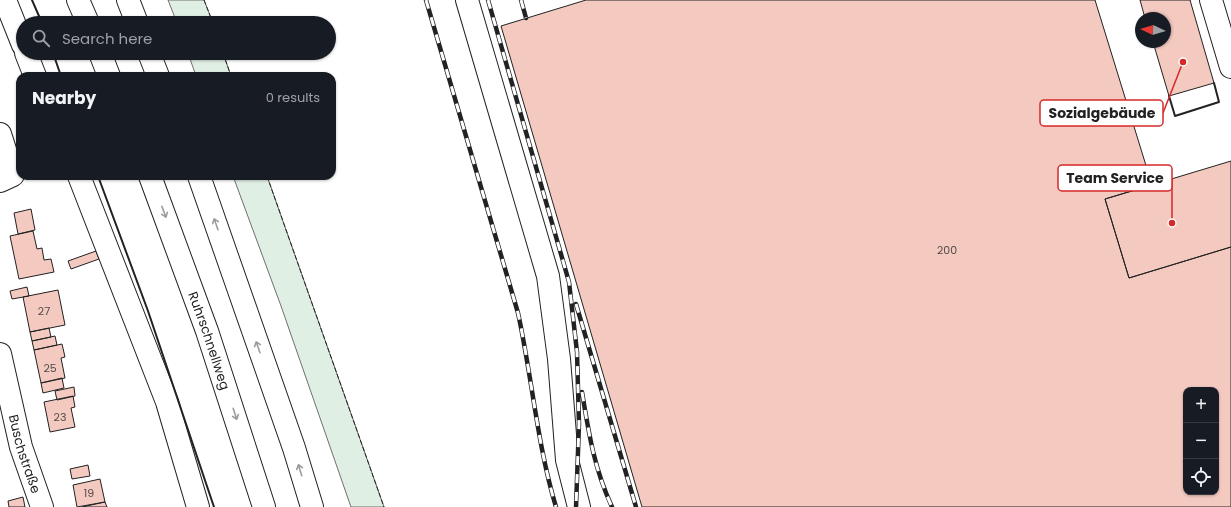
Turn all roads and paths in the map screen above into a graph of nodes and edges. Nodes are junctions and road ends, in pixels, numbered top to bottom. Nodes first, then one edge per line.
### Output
1 (5, 0) edge
2 (78, 0) edge
3 (128, 0) edge
4 (467, 0) edge
5 (1211, 0) edge
6 (85, 16) edge
7 (134, 16) edge
8 (16, 28) edge
9 (29, 60) edge
10 (103, 60) edge
11 (152, 60) edge
12 (1231, 67) edge
13 (33, 72) edge
14 (107, 72) edge
15 (156, 72) edge
16 (0, 134) edge
17 (7, 178) edge
18 (81, 180) edge
19 (151, 180) edge
20 (200, 180) edge
21 (0, 354) edge
22 (42, 507) edge
23 (198, 507) edge
24 (264, 507) edge
25 (312, 507) edge
26 (579, 507) edge

1 - 8 main road
2 - 6 main road
3 - 7 main road
4 - 26 main road
5 - 12 main road
9 - 13 main road
10 - 14 main road
11 - 15 main road
16 - 17 main road
18 - 23 main road
19 -> 24 main road, Ruhrschnellweg
25 -> 20 main road
21 - 22 main road, Buschstraße

